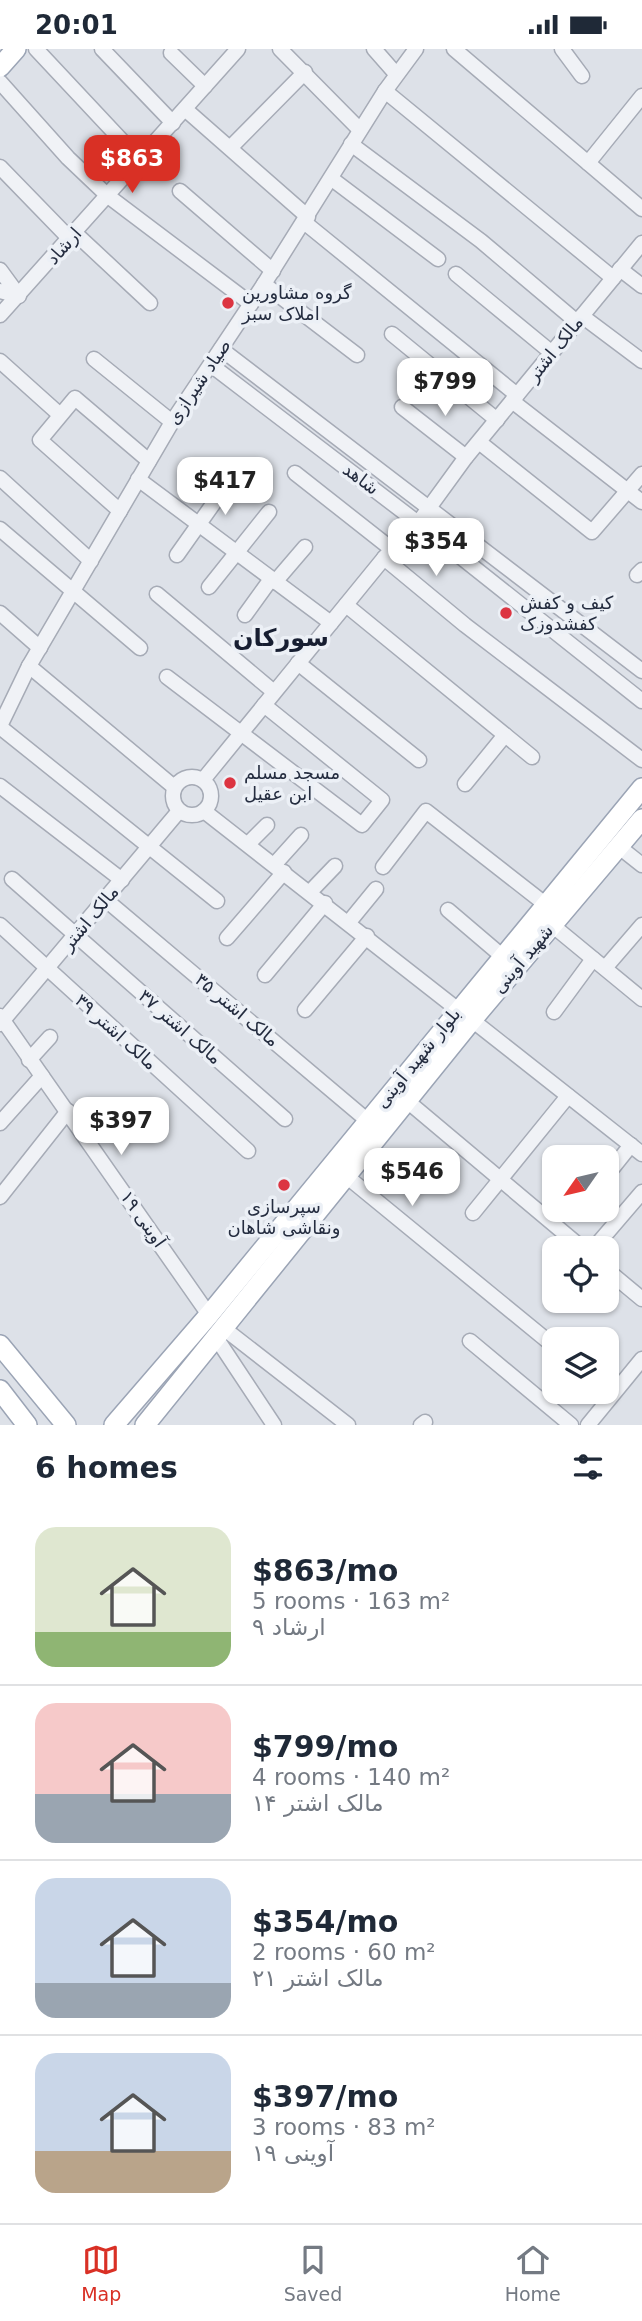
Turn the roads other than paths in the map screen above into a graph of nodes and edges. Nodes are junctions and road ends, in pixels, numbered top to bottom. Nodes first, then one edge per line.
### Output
1 (16, 49) edge
2 (36, 49) edge
3 (102, 49) edge
4 (238, 49) edge
5 (280, 49) edge
6 (374, 49) edge
7 (416, 49) edge
8 (454, 49) edge
9 (562, 49) edge
10 (171, 53) dead end
11 (0, 67) edge
12 (305, 72) junction
13 (396, 74) junction
14 (582, 76) dead end
15 (0, 82) edge
16 (205, 86) junction
17 (385, 91) junction
18 (642, 96) edge
19 (185, 109) junction
20 (173, 123) junction
21 (360, 131) junction
22 (351, 144) junction
23 (231, 147) junction
24 (140, 160) junction
25 (588, 163) junction
26 (0, 167) edge
27 (332, 179) junction
28 (180, 191) dead end
29 (108, 196) junction
30 (642, 209) edge
31 (306, 220) junction
32 (73, 236) junction
33 (642, 243) edge
34 (438, 259) dead end
35 (273, 271) junction
36 (617, 273) junction
37 (456, 274) dead end
38 (2, 280) edge
39 (264, 284) junction
40 (642, 286) edge
41 (19, 296) junction
42 (150, 303) dead end
43 (251, 304) junction
44 (0, 315) edge
45 (580, 319) junction
46 (392, 334) dead end
47 (221, 349) junction
48 (552, 353) junction
49 (357, 355) dead end
50 (94, 359) dead end
51 (0, 361) edge
52 (642, 361) edge
53 (211, 365) junction
54 (515, 398) junction
55 (402, 407) dead end
56 (59, 414) junction
57 (497, 420) junction
58 (172, 422) junction
59 (479, 442) junction
60 (466, 457) junction
61 (149, 461) junction
62 (295, 473) dead end
63 (642, 474) edge
64 (1, 479) edge
65 (138, 479) junction
66 (223, 489) dead end
67 (628, 490) junction
68 (642, 502) edge
69 (429, 505) junction
70 (120, 511) junction
71 (269, 512) dead end
72 (418, 523) junction
73 (199, 525) junction
74 (0, 529) edge
75 (304, 547) dead end
76 (235, 552) junction
77 (389, 554) junction
78 (177, 555) dead end
79 (91, 561) junction
80 (273, 581) junction
81 (209, 587) dead end
82 (73, 592) junction
83 (157, 594) dead end
84 (346, 605) junction
85 (0, 613) edge
86 (245, 615) dead end
87 (331, 623) junction
88 (40, 648) junction
89 (141, 648) dead end
90 (298, 663) junction
91 (29, 666) junction
92 (642, 671) edge
93 (167, 677) dead end
94 (274, 692) junction
95 (642, 701) edge
96 (264, 705) junction
97 (0, 727) edge
98 (242, 732) junction
99 (505, 735) junction
100 (532, 757) dead end
101 (419, 760) dead end
102 (642, 760) edge
103 (203, 780) junction
104 (465, 784) dead end
105 (0, 786) edge
106 (174, 787) junction
107 (642, 788) edge
108 (179, 811) junction
109 (204, 811) junction
110 (642, 819) edge
111 (267, 825) dead end
112 (301, 835) dead end
113 (248, 844) junction
114 (150, 846) junction
115 (618, 846) junction
116 (642, 865) edge
117 (335, 866) dead end
118 (383, 867) dead end
119 (279, 868) junction
120 (12, 879) dead end
121 (122, 880) junction
122 (376, 889) dead end
123 (310, 892) junction
124 (106, 899) junction
125 (216, 901) dead end
126 (325, 903) junction
127 (545, 904) junction
128 (448, 910) dead end
129 (349, 922) junction
130 (0, 925) edge
131 (552, 925) junction
132 (642, 925) edge
133 (76, 935) junction
134 (367, 936) junction
135 (227, 938) dead end
136 (502, 956) junction
137 (593, 959) junction
138 (605, 968) junction
139 (47, 970) junction
140 (265, 975) dead end
141 (642, 999) edge
142 (305, 1010) dead end
143 (554, 1012) dead end
144 (465, 1014) junction
145 (1, 1020) edge
146 (50, 1037) dead end
147 (29, 1060) junction
148 (42, 1076) junction
149 (568, 1096) junction
150 (406, 1100) junction
151 (68, 1111) junction
152 (285, 1119) dead end
153 (368, 1121) junction
154 (0, 1123) edge
155 (637, 1149) edge
156 (248, 1151) dead end
157 (620, 1164) edge
158 (345, 1175) junction
159 (499, 1178) junction
160 (642, 1192) edge
161 (0, 1197) edge
162 (473, 1213) dead end
163 (568, 1236) edge
164 (604, 1236) edge
165 (619, 1280) edge
166 (642, 1299) edge
167 (215, 1326) junction
168 (542, 1336) edge
169 (470, 1341) dead end
170 (0, 1345) edge
171 (642, 1359) edge
172 (637, 1375) edge
173 (619, 1386) edge
174 (0, 1390) edge
175 (602, 1404) edge
176 (27, 1425) edge
177 (66, 1425) edge
178 (114, 1425) edge
179 (145, 1425) edge
180 (274, 1425) edge
181 (348, 1425) edge
182 (571, 1425) edge
183 (588, 1425) edge

1 - 11 main road
2 - 24 street
3 - 20 street
4 - 16 street, ارشاد
5 - 12 street
6 - 13 street
7 - 13 street, صیاد شیرازی
8 - 25 street
9 - 14 street
10 - 16 street
12 - 21 street
12 - 23 street
13 - 17 street, صیاد شیرازی
15 - 29 street
16 - 19 street, ارشاد
17 - 21 street, صیاد شیرازی
17 - 36 street
18 - 25 street
19 - 20 street, ارشاد
19 - 23 street
20 - 24 street, ارشاد
21 - 22 street, صیاد شیرازی
22 - 27 street, صیاد شیرازی
22 - 45 street
23 - 31 street
24 - 29 street, ارشاد
25 - 30 street
26 - 32 street
27 - 31 street, صیاد شیرازی
27 - 34 street
28 - 35 street
29 - 32 street, ارشاد
29 - 43 street
31 - 35 street, صیاد شیرازی
31 - 54 street
32 - 41 street, ارشاد
32 - 42 street
33 - 36 street, مالک اشتر
35 - 39 street, صیاد شیرازی
36 - 40 street
36 - 45 street, مالک اشتر
37 - 48 street
38 - 41 street
39 - 43 street, صیاد شیرازی
39 - 49 street
41 - 44 street, ارشاد
43 - 47 street, صیاد شیرازی
45 - 48 street, مالک اشتر
45 - 52 street
46 - 57 street
47 - 53 street, صیاد شیرازی
47 - 69 street, شاهد
48 - 54 street, مالک اشتر
50 - 58 street
51 - 56 street
53 - 58 street, صیاد شیرازی
53 - 72 street, شاهد
54 - 57 street, مالک اشتر
54 - 67 street
55 - 60 street
56 - 61 street
56 - 70 street
57 - 59 street, مالک اشتر
58 - 61 street, صیاد شیرازی
59 - 60 street, مالک اشتر
59 - 67 street
60 - 69 street, مالک اشتر
61 - 65 street, صیاد شیرازی
62 - 77 street
63 - 67 street
64 - 79 street
65 - 70 street, صیاد شیرازی
65 - 73 street
66 - 73 street
67 - 68 street
69 - 72 street, مالک اشتر
69 - 92 street, شاهد
70 - 79 street, صیاد شیرازی
71 - 76 street
72 - 77 street, مالک اشتر
72 - 95 street, شاهد
73 - 76 street
73 - 78 street
74 - 82 street
75 - 80 street
76 - 80 street
76 - 81 street
77 - 84 street, مالک اشتر
77 - 102 street
79 - 82 street, صیاد شیرازی
80 - 86 street
80 - 87 street
82 - 88 street, صیاد شیرازی
82 - 89 street
83 - 94 street
84 - 87 street, مالک اشتر
84 - 99 street
85 - 88 street
87 - 90 street, مالک اشتر
88 - 91 street, صیاد شیرازی
90 - 94 street, مالک اشتر
90 - 101 street
91 - 97 street, صیاد شیرازی
91 - 106 street
93 - 98 street
94 - 96 street, مالک اشتر
96 - 98 street, مالک اشتر
96 - 98 street
97 - 114 street
98 - 103 street, مالک اشتر
99 - 100 street
99 - 104 street
103 - 106 street
103 - 109 street
105 - 121 street
106 - 108 street
107 - 127 main road, بلوار شهید آوینی
108 - 109 street
108 - 114 street, مالک اشتر
109 - 113 street
110 - 115 main road, شهید آوینی
111 - 113 street
112 - 119 street
113 - 119 street
114 - 121 street, مالک اشتر
114 - 125 street
115 - 116 street
115 - 131 main road, شهید آوینی
117 - 123 street
118 - 127 street
119 - 123 street
119 - 135 street
120 - 133 street, مالک اشتر ۳۷
121 - 124 street, مالک اشتر
122 - 129 street
123 - 126 street
124 - 133 street, مالک اشتر
124 - 153 street, مالک اشتر ۳۵
126 - 129 street
126 - 140 street
127 - 136 main road, بلوار شهید آوینی
128 - 136 street
129 - 134 street
130 - 139 street, مالک اشتر ۳۹
131 - 137 street
131 - 144 main road, شهید آوینی
132 - 138 street
133 - 139 street, مالک اشتر
133 - 152 street, مالک اشتر ۳۷
134 - 142 street
134 - 144 street
136 - 144 main road, بلوار شهید آوینی
137 - 138 street
137 - 143 street
138 - 141 street
139 - 145 street, مالک اشتر
139 - 156 street, مالک اشتر ۳۹
144 - 149 street
144 - 150 main road, شهید آوینی
144 - 153 main road, بلوار شهید آوینی
145 - 147 street, آوینی ۱۹
146 - 147 street
147 - 148 street, آوینی ۱۹
148 - 151 street, آوینی ۱۹
148 - 154 street
149 - 155 street
149 - 159 street
150 - 158 main road, بلوار شهید آوینی
150 - 159 street
151 - 161 street
151 - 167 street, آوینی ۱۹
153 - 167 main road, بلوار شهید آوینی
155 - 157 street
158 - 167 main road, بلوار شهید آوینی
158 - 168 street
159 - 162 street
159 - 163 street
160 - 164 street
165 - 166 street
167 - 178 main road, بلوار شهید آوینی
167 - 179 main road, بلوار شهید آوینی
167 - 180 street, آوینی ۱۹
167 - 181 street
169 - 182 street
170 - 177 main road
171 - 172 street
172 - 173 street
174 - 176 main road
175 - 183 street

